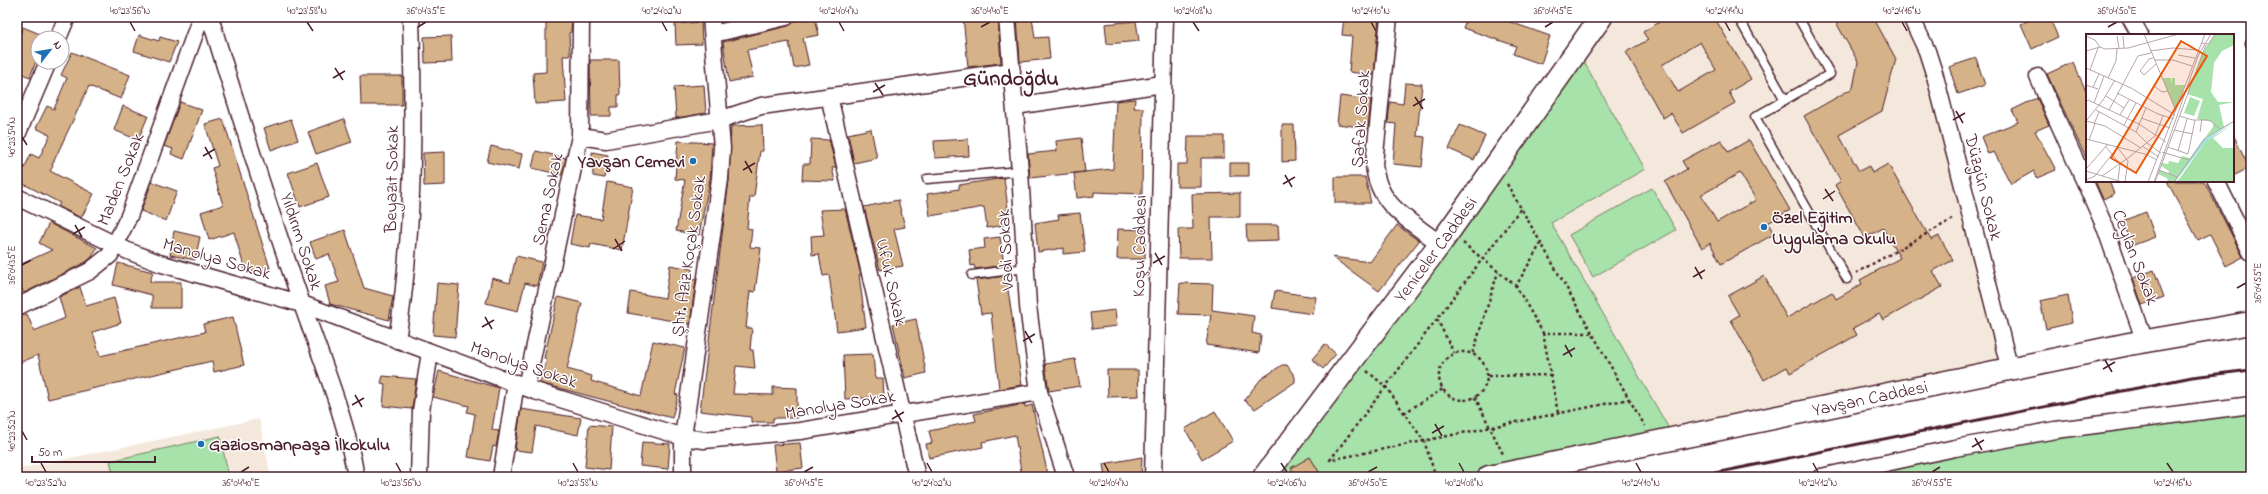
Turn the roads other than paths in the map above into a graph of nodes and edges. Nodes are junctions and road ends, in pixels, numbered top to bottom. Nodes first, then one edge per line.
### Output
1 (67, 17) edge
2 (201, 17) edge
3 (210, 17) edge
4 (411, 17) edge
5 (581, 17) edge
6 (711, 17) edge
7 (786, 17) edge
8 (1006, 17) edge
9 (1165, 17) edge
10 (1389, 17) edge
11 (1601, 17) edge
12 (1738, 17) edge
13 (1798, 17) edge
14 (1911, 17) edge
15 (2130, 17) edge
16 (61, 30) edge
17 (713, 34) junction
18 (2139, 34) edge
19 (45, 70) edge
20 (1012, 71) junction
21 (2038, 77) dead end
22 (1163, 84) junction
23 (829, 96) junction
24 (1785, 100) junction
25 (1015, 106) junction
26 (719, 120) junction
27 (17, 136) edge
28 (580, 136) junction
29 (1020, 171) junction
30 (927, 179) dead end
31 (2216, 182) edge
32 (17, 197) edge
33 (1444, 238) junction
34 (115, 245) junction
35 (2251, 252) edge
36 (1026, 268) junction
37 (972, 275) dead end
38 (1846, 279) road end
39 (302, 304) junction
40 (17, 307) edge
41 (2251, 323) edge
42 (397, 340) junction
43 (2145, 342) junction
44 (430, 352) junction
45 (2010, 370) junction
46 (521, 385) junction
47 (1039, 392) junction
48 (2251, 405) edge
49 (902, 415) junction
50 (683, 437) junction
51 (356, 477) edge
52 (419, 477) edge
53 (501, 477) edge
54 (683, 477) edge
55 (917, 477) edge
56 (1066, 477) edge
57 (1153, 477) edge
58 (1264, 477) edge
59 (1489, 477) edge
60 (1821, 477) edge

1 - 16 street
2 - 34 street, Maden Sokak
3 - 39 street, Yıldırım Sokak
4 - 42 street, Beyazıt Sokak
5 - 28 street, Sema Sokak
6 - 17 street, Şht. Aziz Koçak Sokak
7 - 17 street
8 - 20 street, Vadi Sokak
9 - 22 street, Koşu Caddesi
10 - 33 street, Şafak Sokak
11 - 33 street, Yeniceler Caddesi
12 - 24 lane
13 - 24 lane
14 - 45 street, Düzgün Sokak
15 - 18 street
17 - 26 street, Şht. Aziz Koçak Sokak
19 - 27 street
20 - 23 street
20 - 25 street, Vadi Sokak
21 - 43 street, Ceylan Sokak
22 - 25 street
22 - 57 street, Koşu Caddesi
23 - 26 street
23 - 49 street, Ufuk Sokak
24 - 38 lane
25 - 29 street, Vadi Sokak
26 - 28 street
26 - 50 street, Şht. Aziz Koçak Sokak
28 - 46 street, Sema Sokak
29 - 30 lane
29 - 36 street, Vadi Sokak
31 - 35 street
32 - 34 street, Manolya Sokak
33 - 58 street, Yeniceler Caddesi
34 - 39 street, Manolya Sokak
34 - 40 street, Maden Sokak
36 - 37 lane
36 - 47 street, Vadi Sokak
39 - 42 street, Manolya Sokak
39 - 51 street, Yıldırım Sokak
41 - 43 street, Yavşan Caddesi
42 - 44 street, Manolya Sokak
43 - 45 street, Yavşan Caddesi
44 - 46 street, Manolya Sokak
44 - 52 street
45 - 59 street, Yavşan Caddesi
46 - 50 street, Manolya Sokak
46 - 53 street, Sema Sokak
47 - 49 street, Manolya Sokak
47 - 56 street, Vadi Sokak
48 - 60 street
49 - 50 street, Manolya Sokak
49 - 55 street, Ufuk Sokak
50 - 54 street, Şht. Aziz Koçak Sokak

